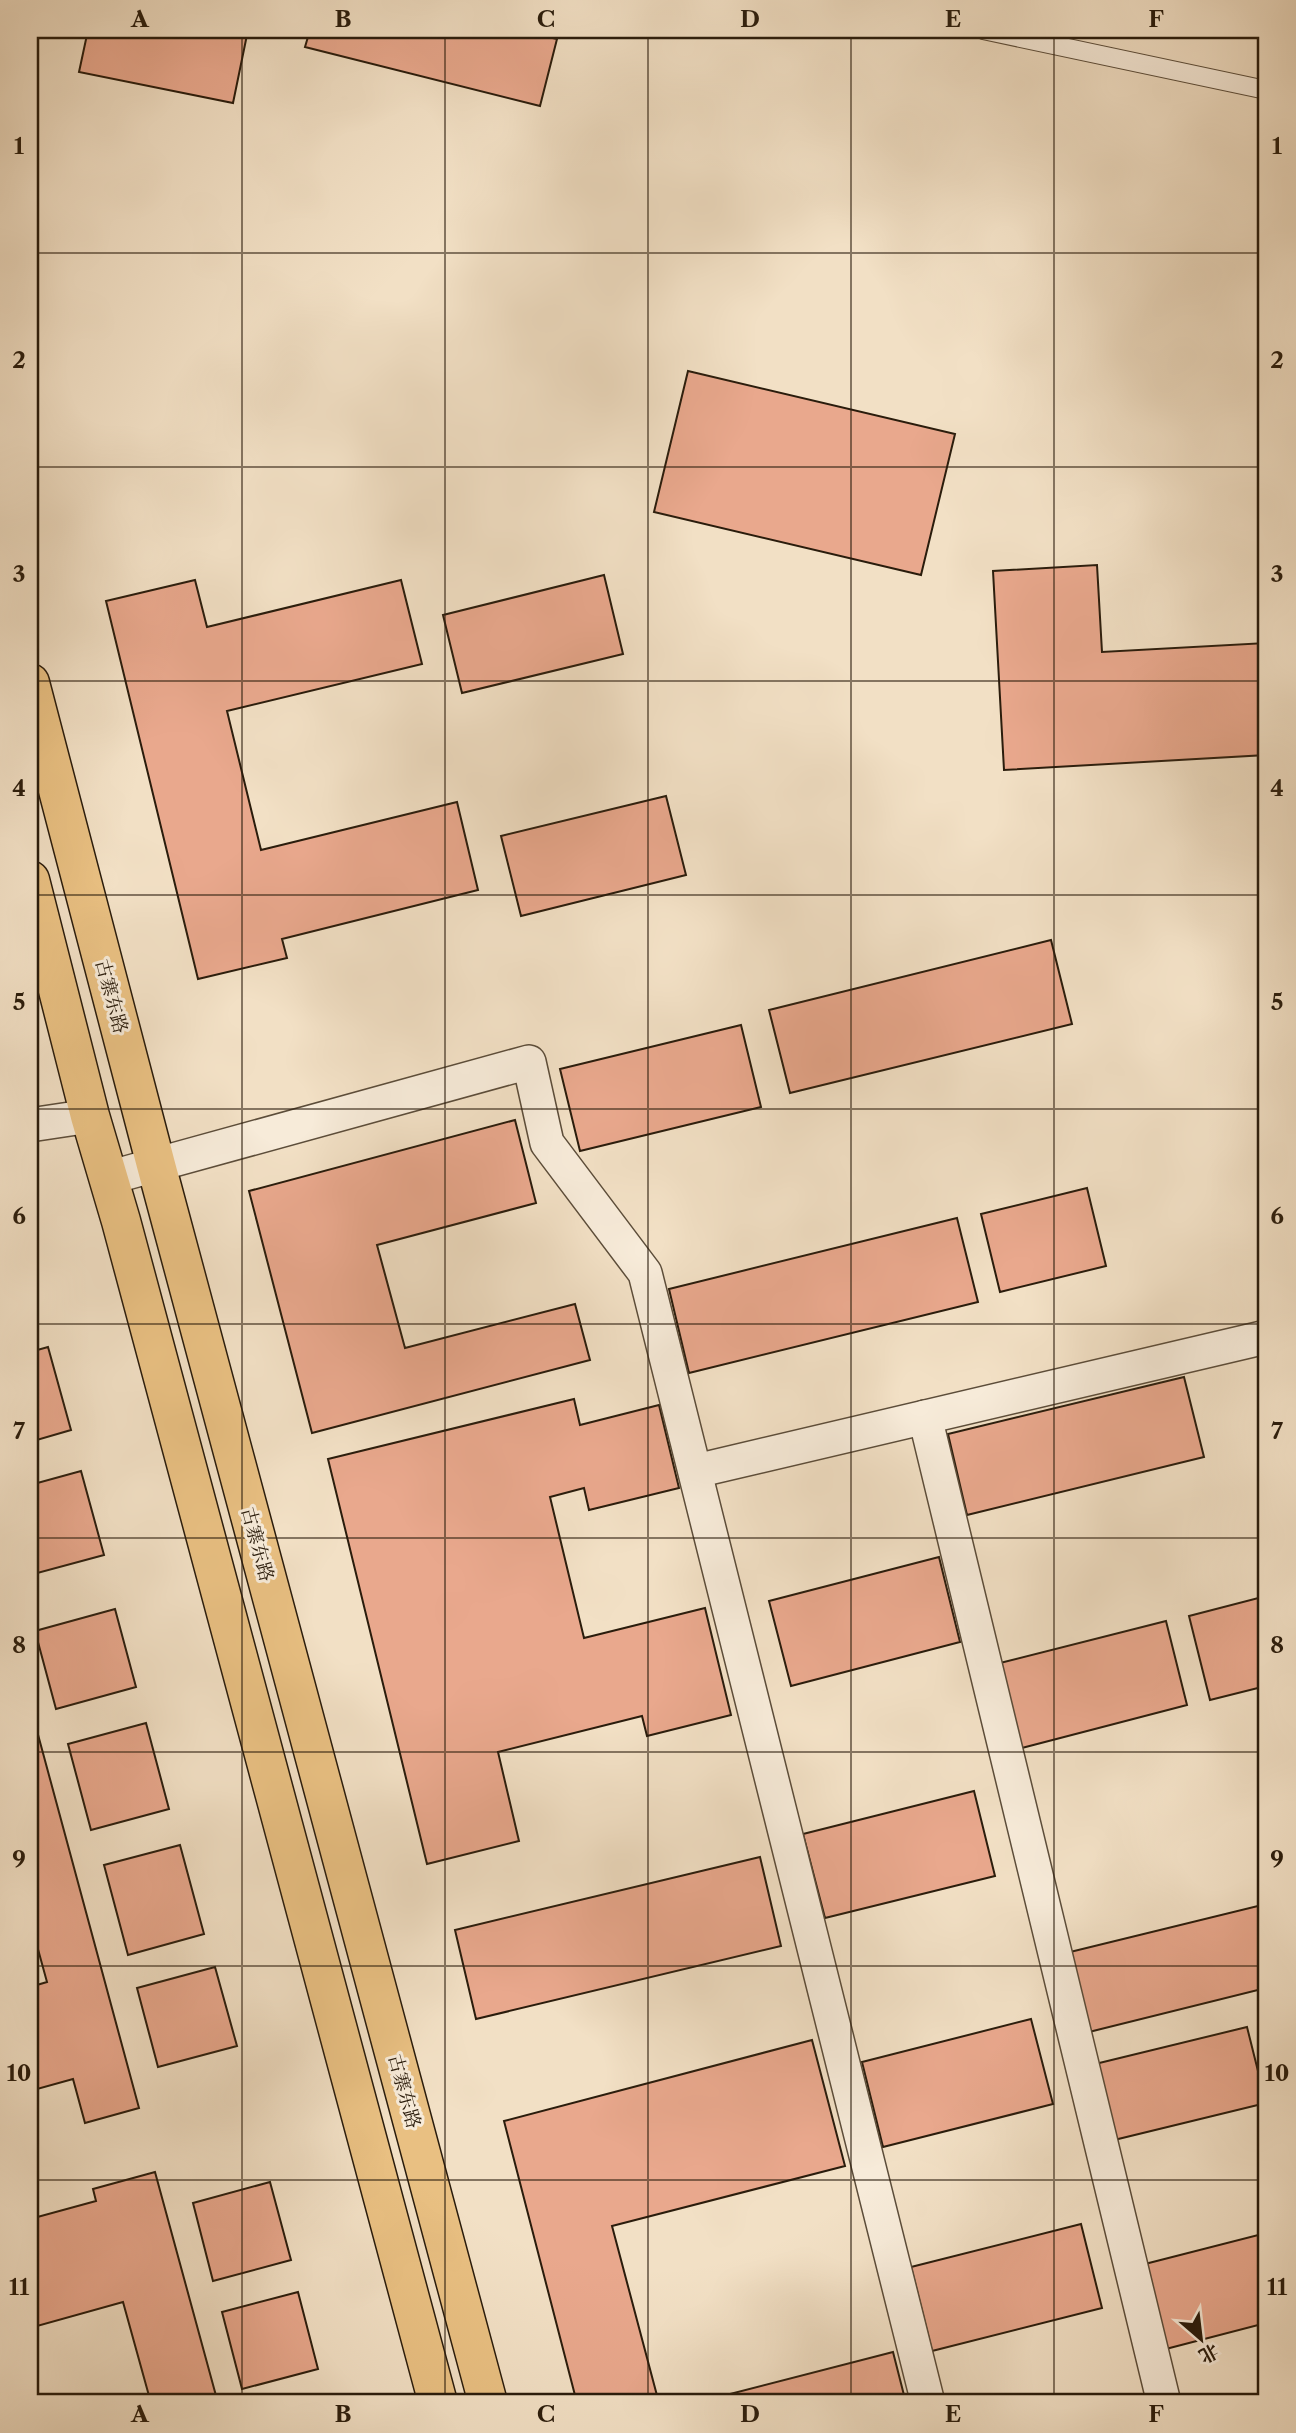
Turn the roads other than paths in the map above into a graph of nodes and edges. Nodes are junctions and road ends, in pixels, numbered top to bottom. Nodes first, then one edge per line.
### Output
1 (984, 30) edge
2 (1266, 90) edge
3 (30, 683) edge
4 (30, 880) edge
5 (90, 1116) junction
6 (30, 1125) edge
7 (156, 1165) junction
8 (108, 1178) junction
9 (1266, 1336) edge
10 (925, 1417) junction
11 (695, 1471) junction
12 (438, 2403) edge
13 (488, 2403) edge
14 (928, 2403) edge
15 (1164, 2403) edge

1 - 2 lane
3 - 7 main road, 古寨东路
4 - 5 main road
5 - 6 street
5 - 8 main road
7 - 8 street
7 - 11 street
7 - 13 main road, 古寨东路
8 - 12 main road
9 - 10 street
10 - 11 street
10 - 15 street
11 - 14 street

